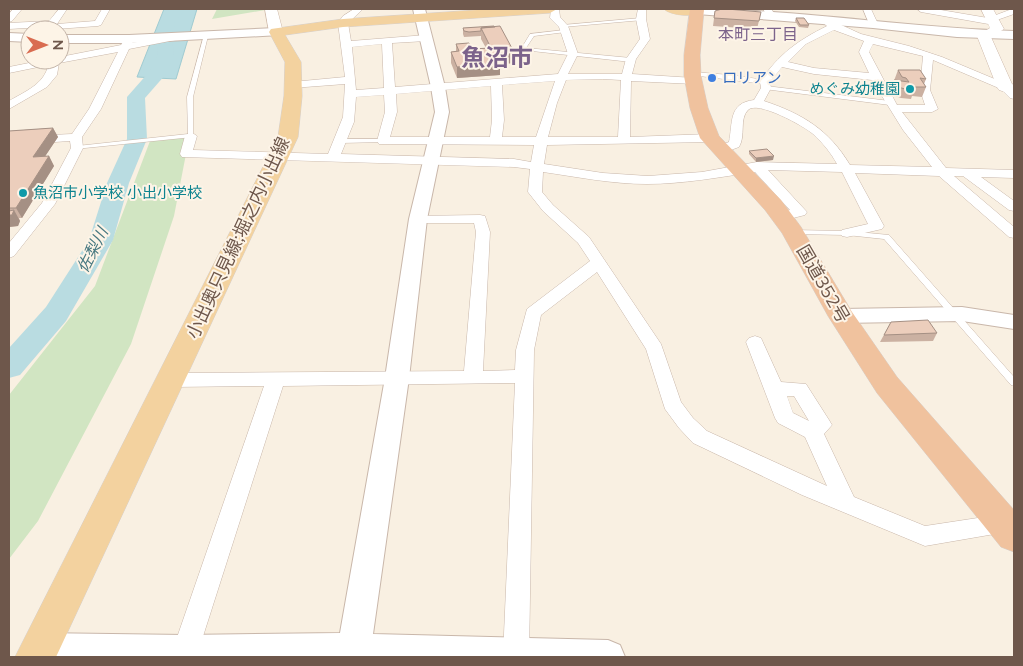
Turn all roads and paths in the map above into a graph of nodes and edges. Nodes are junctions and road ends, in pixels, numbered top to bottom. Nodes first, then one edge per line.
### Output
1 (18, 9) edge
2 (62, 9) edge
3 (106, 9) edge
4 (271, 9) edge
5 (359, 9) edge
6 (550, 9) edge
7 (555, 9) edge
8 (671, 9) edge
9 (867, 9) edge
10 (921, 9) edge
11 (521, 10) edge
12 (697, 10) edge
13 (1014, 11) edge
14 (419, 13) edge
15 (769, 13) edge
16 (641, 14) edge
17 (9, 19) edge
18 (55, 20) edge
19 (993, 22) edge
20 (343, 23) junction
21 (829, 24) junction
22 (874, 24) junction
23 (70, 26) edge
24 (563, 28) junction
25 (276, 32) junction
26 (1014, 35) edge
27 (206, 36) junction
28 (426, 38) junction
29 (70, 39) edge
30 (387, 40) junction
31 (870, 40) junction
32 (126, 44) junction
33 (347, 44) junction
34 (573, 54) junction
35 (928, 55) junction
36 (70, 57) edge
37 (631, 60) junction
38 (780, 63) junction
39 (54, 70) edge
40 (560, 77) junction
41 (875, 77) junction
42 (626, 78) junction
43 (694, 78) junction
44 (349, 80) junction
45 (496, 82) junction
46 (292, 84) junction
47 (766, 85) junction
48 (438, 87) junction
49 (390, 91) junction
50 (1011, 91) edge
51 (352, 94) junction
52 (758, 102) junction
53 (893, 105) junction
54 (9, 106) edge
55 (188, 137) junction
56 (9, 141) edge
57 (340, 141) junction
58 (383, 141) junction
59 (496, 141) junction
60 (624, 141) junction
61 (540, 142) junction
62 (79, 144) junction
63 (715, 144) junction
64 (433, 151) junction
65 (280, 156) junction
66 (333, 158) junction
67 (536, 166) junction
68 (749, 168) junction
69 (845, 168) junction
70 (942, 171) junction
71 (966, 172) junction
72 (1014, 174) edge
73 (1014, 207) edge
74 (418, 219) junction
75 (787, 224) junction
76 (847, 233) junction
77 (1014, 234) edge
78 (9, 253) edge
79 (598, 263) junction
80 (954, 315) junction
81 (841, 316) junction
82 (1014, 322) edge
83 (755, 342) dead end
84 (525, 376) junction
85 (397, 378) junction
86 (472, 378) junction
87 (276, 379) junction
88 (171, 380) junction
89 (1014, 383) edge
90 (775, 389) junction
91 (813, 432) junction
92 (846, 504) junction
93 (1009, 530) edge
94 (354, 650) junction
95 (185, 652) junction
96 (36, 654) edge
97 (516, 656) edge
98 (608, 657) edge

1 - 17 street
2 - 18 street
3 - 23 street
4 - 25 main road
5 - 20 street
6 - 11 main road
7 - 24 street
8 - 12 main road
9 - 22 street
10 - 19 street
11 - 14 main road
12 - 15 street
12 - 43 highway, 国道352号
13 - 19 street
14 - 20 main road
14 - 28 street
15 - 21 street
16 - 24 lane
16 - 37 street
19 - 22 street
19 - 26 street
19 - 50 main road
20 - 25 main road
20 - 33 street
21 - 22 street
21 - 31 street
21 - 38 street
24 - 34 street
24 - 34 lane
25 - 27 street
25 - 46 main road, 小出奥只見線;堀之内小出線
27 - 32 street
27 - 55 lane
28 - 30 street
28 - 48 street
29 - 32 street
30 - 33 street
30 - 49 street
31 - 35 street
31 - 41 street
32 - 36 street
32 - 62 street
33 - 44 street
34 - 37 lane
34 - 40 street
35 - 50 street
35 - 53 street
37 - 42 street
38 - 41 street
38 - 47 street
39 - 54 street
40 - 42 street
40 - 45 street
40 - 61 street
41 - 53 street
42 - 43 street
42 - 60 street
43 - 47 lane
43 - 63 highway, 国道352号
44 - 46 street
44 - 51 street
45 - 48 street
45 - 59 street
46 - 65 main road, 小出奥只見線;堀之内小出線
47 - 52 street
47 - 53 lane
48 - 49 street
48 - 64 street
49 - 51 street
49 - 58 street
51 - 57 street
52 - 63 street
52 - 69 street
53 - 70 street
55 - 62 lane
55 - 65 street
56 - 62 street
57 - 58 lane
57 - 66 street
58 - 64 street
59 - 61 street
59 - 64 street
60 - 61 street
60 - 63 street
61 - 67 street
62 - 78 street
63 - 68 highway, 国道352号
64 - 66 street
64 - 67 street
64 - 74 street
65 - 66 street
65 - 88 main road, 小出奥只見線;堀之内小出線
67 - 68 street
67 - 79 street
68 - 69 street
68 - 75 highway, 国道352号
69 - 70 street
69 - 76 street
70 - 71 street
70 - 77 street
71 - 72 street
71 - 73 street
74 - 85 street
74 - 86 street
75 - 76 lane
75 - 81 highway, 国道352号
76 - 80 lane
79 - 84 street
79 - 92 street
80 - 81 street
80 - 82 street
80 - 89 lane
81 - 93 highway, 国道352号
83 - 90 street
84 - 86 street
84 - 97 street
85 - 86 street
85 - 87 street
85 - 94 street
87 - 88 street
87 - 95 street
88 - 96 main road, 小出奥只見線;堀之内小出線
90 - 91 street
90 - 91 street
91 - 92 street
92 - 93 street
94 - 95 street
94 - 97 street
95 - 96 street
97 - 98 street

